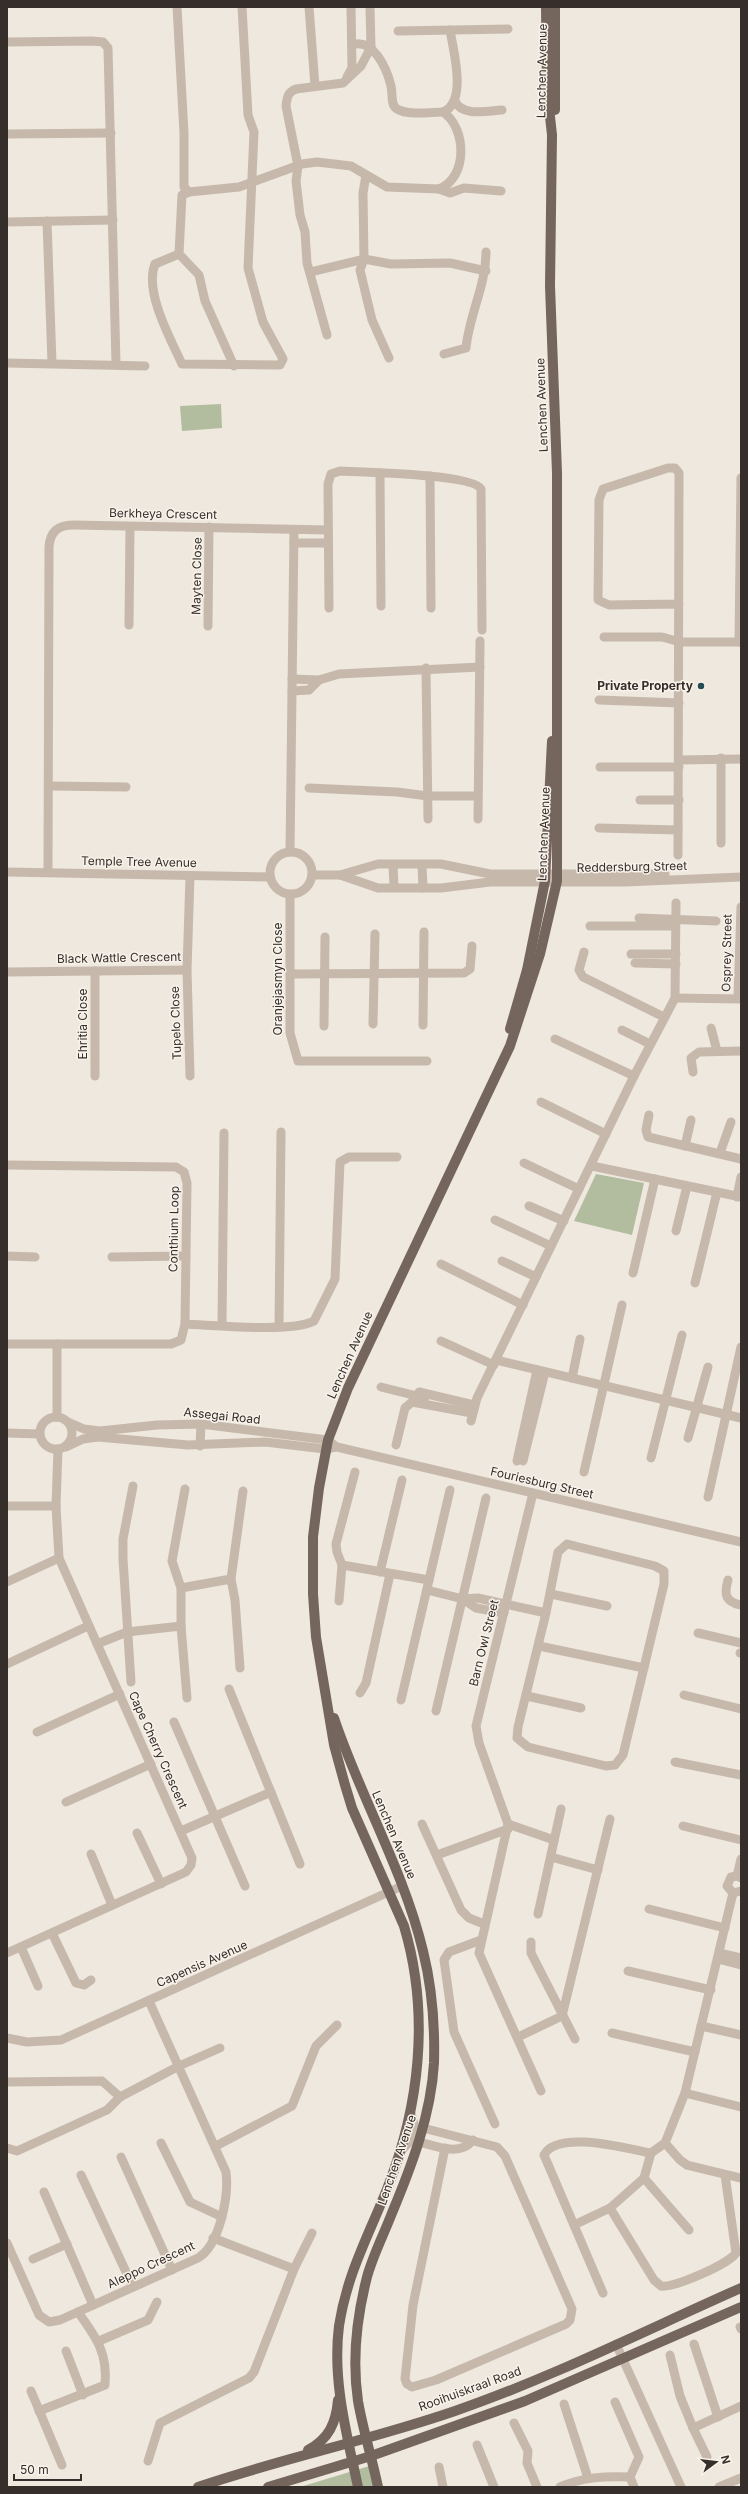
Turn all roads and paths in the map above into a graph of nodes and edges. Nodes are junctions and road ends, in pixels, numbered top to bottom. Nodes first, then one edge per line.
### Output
1 (176, 7) edge
2 (242, 7) edge
3 (309, 7) edge
4 (350, 7) edge
5 (370, 7) edge
6 (546, 7) edge
7 (555, 7) edge
8 (508, 29) dead end
9 (450, 30) junction
10 (398, 31) dead end
11 (7, 42) edge
12 (352, 45) junction
13 (371, 47) junction
14 (352, 58) junction
15 (363, 62) junction
16 (343, 83) junction
17 (315, 86) junction
18 (455, 101) junction
19 (502, 110) dead end
20 (465, 111) junction
21 (443, 112) junction
22 (455, 125) junction
23 (111, 133) junction
24 (7, 134) edge
25 (552, 135) junction
26 (298, 166) junction
27 (366, 175) junction
28 (456, 176) junction
29 (252, 183) junction
30 (464, 188) junction
31 (439, 189) junction
32 (501, 191) dead end
33 (190, 192) junction
34 (113, 220) junction
35 (47, 221) junction
36 (7, 222) edge
37 (486, 252) dead end
38 (179, 254) junction
39 (364, 259) junction
40 (486, 271) junction
41 (310, 272) junction
42 (327, 335) dead end
43 (444, 354) dead end
44 (389, 358) dead end
45 (7, 363) edge
46 (52, 363) junction
47 (116, 364) junction
48 (144, 366) dead end
49 (234, 366) junction
50 (380, 473) junction
51 (430, 476) junction
52 (741, 478) edge
53 (130, 527) junction
54 (209, 527) junction
55 (294, 530) junction
56 (328, 530) junction
57 (294, 542) junction
58 (328, 543) junction
59 (679, 604) junction
60 (381, 606) dead end
61 (329, 608) dead end
62 (430, 608) dead end
63 (129, 625) dead end
64 (208, 626) dead end
65 (482, 630) dead end
66 (604, 637) dead end
67 (480, 641) dead end
68 (680, 642) junction
69 (740, 642) edge
70 (480, 667) junction
71 (426, 668) junction
72 (557, 674) junction
73 (292, 679) junction
74 (319, 680) junction
75 (292, 691) junction
76 (599, 700) dead end
77 (679, 703) junction
78 (721, 758) junction
79 (741, 758) edge
80 (679, 763) junction
81 (600, 766) dead end
82 (49, 786) junction
83 (126, 787) dead end
84 (309, 788) dead end
85 (428, 796) junction
86 (477, 796) junction
87 (640, 800) dead end
88 (678, 800) junction
89 (428, 819) dead end
90 (478, 819) dead end
91 (599, 828) dead end
92 (678, 830) junction
93 (722, 843) dead end
94 (290, 852) junction
95 (678, 855) dead end
96 (393, 865) junction
97 (422, 865) junction
98 (7, 872) edge
99 (48, 872) junction
100 (312, 875) junction
101 (340, 875) junction
102 (190, 876) junction
103 (270, 877) junction
104 (546, 877) junction
105 (557, 877) junction
106 (741, 877) edge
107 (394, 887) junction
108 (423, 888) junction
109 (290, 895) junction
110 (676, 903) dead end
111 (741, 907) edge
112 (639, 918) dead end
113 (716, 921) dead end
114 (676, 922) junction
115 (590, 926) dead end
116 (424, 932) dead end
117 (375, 934) dead end
118 (325, 937) dead end
119 (472, 946) dead end
120 (584, 952) dead end
121 (631, 954) dead end
122 (676, 959) junction
123 (635, 963) dead end
124 (187, 970) junction
125 (95, 971) junction
126 (7, 972) edge
127 (325, 973) junction
128 (374, 973) junction
129 (290, 974) junction
130 (424, 974) junction
131 (602, 991) dead end
132 (675, 998) junction
133 (740, 998) edge
134 (663, 1019) junction
135 (374, 1024) dead end
136 (423, 1025) dead end
137 (324, 1026) dead end
138 (711, 1028) dead end
139 (622, 1030) dead end
140 (560, 1038) dead end
141 (650, 1044) junction
142 (717, 1051) junction
143 (741, 1051) edge
144 (503, 1058) junction
145 (427, 1061) dead end
146 (693, 1072) dead end
147 (635, 1074) junction
148 (95, 1076) dead end
149 (190, 1076) dead end
150 (541, 1102) dead end
151 (649, 1115) dead end
152 (691, 1120) dead end
153 (731, 1122) dead end
154 (281, 1132) dead end
155 (224, 1133) dead end
156 (606, 1134) junction
157 (685, 1146) junction
158 (720, 1153) junction
159 (397, 1157) dead end
160 (741, 1159) edge
161 (524, 1163) dead end
162 (7, 1165) edge
163 (542, 1165) dead end
164 (592, 1166) junction
165 (741, 1177) edge
166 (655, 1179) junction
167 (687, 1186) junction
168 (580, 1187) junction
169 (719, 1193) junction
170 (739, 1197) edge
171 (529, 1206) dead end
172 (495, 1220) dead end
173 (564, 1221) junction
174 (676, 1231) dead end
175 (712, 1237) dead end
176 (551, 1246) junction
177 (7, 1256) edge
178 (186, 1256) junction
179 (35, 1257) dead end
180 (112, 1257) dead end
181 (502, 1261) dead end
182 (441, 1264) dead end
183 (633, 1274) dead end
184 (536, 1277) junction
185 (695, 1282) dead end
186 (522, 1305) junction
187 (622, 1305) dead end
188 (185, 1324) junction
189 (222, 1325) junction
190 (279, 1327) junction
191 (682, 1335) dead end
192 (580, 1340) dead end
193 (441, 1341) dead end
194 (7, 1344) edge
195 (57, 1344) junction
196 (741, 1347) edge
197 (495, 1363) junction
198 (708, 1367) dead end
199 (544, 1372) junction
200 (572, 1378) junction
201 (604, 1386) junction
202 (381, 1387) dead end
203 (404, 1388) dead end
204 (665, 1400) junction
205 (540, 1408) dead end
206 (697, 1408) junction
207 (473, 1412) junction
208 (727, 1415) junction
209 (57, 1417) junction
210 (741, 1418) edge
211 (68, 1422) junction
212 (201, 1424) junction
213 (7, 1433) edge
214 (40, 1434) junction
215 (688, 1438) dead end
216 (326, 1444) junction
217 (396, 1445) dead end
218 (200, 1446) junction
219 (62, 1448) junction
220 (651, 1458) dead end
221 (520, 1461) dead end
222 (355, 1472) dead end
223 (584, 1472) dead end
224 (402, 1480) dead end
225 (133, 1486) dead end
226 (185, 1488) dead end
227 (450, 1490) dead end
228 (244, 1491) dead end
229 (533, 1493) junction
230 (708, 1497) dead end
231 (486, 1498) dead end
232 (7, 1506) edge
233 (56, 1506) junction
234 (741, 1542) edge
235 (59, 1558) junction
236 (342, 1565) junction
237 (385, 1573) junction
238 (231, 1578) junction
239 (728, 1580) dead end
240 (7, 1582) edge
241 (428, 1585) junction
242 (181, 1588) junction
243 (551, 1594) junction
244 (463, 1598) junction
245 (339, 1601) dead end
246 (506, 1603) junction
247 (607, 1606) dead end
248 (741, 1606) edge
249 (546, 1612) junction
250 (504, 1613) junction
251 (88, 1626) junction
252 (181, 1626) junction
253 (127, 1632) junction
254 (698, 1633) dead end
255 (741, 1643) edge
256 (97, 1644) junction
257 (539, 1646) junction
258 (7, 1664) edge
259 (240, 1668) dead end
260 (644, 1668) junction
261 (131, 1682) dead end
262 (324, 1685) junction
263 (229, 1689) dead end
264 (360, 1693) dead end
265 (120, 1694) junction
266 (684, 1695) dead end
267 (527, 1696) junction
268 (186, 1698) dead end
269 (401, 1700) dead end
270 (581, 1708) dead end
271 (741, 1709) edge
272 (436, 1711) dead end
273 (174, 1722) dead end
274 (37, 1732) dead end
275 (676, 1762) dead end
276 (151, 1764) junction
277 (741, 1775) edge
278 (271, 1792) junction
279 (66, 1802) dead end
280 (561, 1809) dead end
281 (215, 1816) junction
282 (610, 1820) dead end
283 (422, 1824) dead end
284 (508, 1826) junction
285 (683, 1826) dead end
286 (181, 1832) junction
287 (137, 1833) dead end
288 (554, 1840) junction
289 (741, 1840) edge
290 (91, 1854) dead end
291 (437, 1855) junction
292 (551, 1857) junction
293 (741, 1859) edge
294 (300, 1864) dead end
295 (92, 1870) dead end
296 (598, 1870) junction
297 (739, 1877) edge
298 (161, 1884) junction
299 (245, 1886) dead end
300 (402, 1886) junction
301 (389, 1892) junction
302 (737, 1892) edge
303 (110, 1906) junction
304 (649, 1910) dead end
305 (538, 1914) dead end
306 (484, 1924) junction
307 (725, 1928) junction
308 (52, 1933) junction
309 (480, 1940) junction
310 (531, 1942) dead end
311 (21, 1947) junction
312 (7, 1953) edge
313 (718, 1956) junction
314 (741, 1958) edge
315 (741, 1965) edge
316 (628, 1971) dead end
317 (91, 1980) dead end
318 (38, 1986) dead end
319 (711, 1990) junction
320 (149, 2001) junction
321 (562, 2016) junction
322 (337, 2025) dead end
323 (702, 2026) junction
324 (612, 2033) dead end
325 (741, 2035) edge
326 (518, 2037) junction
327 (7, 2038) edge
328 (575, 2039) dead end
329 (220, 2048) dead end
330 (696, 2052) junction
331 (179, 2066) junction
332 (7, 2082) edge
333 (542, 2091) dead end
334 (685, 2093) junction
335 (120, 2097) junction
336 (741, 2107) edge
337 (411, 2113) junction
338 (496, 2124) dead end
339 (419, 2135) junction
340 (473, 2140) junction
341 (161, 2143) dead end
342 (665, 2143) junction
343 (216, 2146) junction
344 (7, 2148) edge
345 (446, 2148) junction
346 (399, 2153) junction
347 (650, 2153) junction
348 (121, 2157) dead end
349 (80, 2175) dead end
350 (724, 2176) junction
351 (644, 2178) junction
352 (741, 2178) edge
353 (44, 2192) dead end
354 (610, 2208) junction
355 (222, 2217) junction
356 (574, 2225) junction
357 (689, 2230) dead end
358 (312, 2233) dead end
359 (213, 2238) junction
360 (7, 2243) edge
361 (67, 2244) junction
362 (33, 2259) dead end
363 (294, 2269) junction
364 (172, 2270) junction
365 (133, 2287) junction
366 (741, 2288) edge
367 (603, 2293) dead end
368 (157, 2302) dead end
369 (93, 2305) junction
370 (741, 2307) edge
371 (78, 2312) junction
372 (99, 2341) junction
373 (616, 2344) junction
374 (694, 2344) dead end
375 (66, 2351) dead end
376 (670, 2355) dead end
377 (623, 2359) junction
378 (340, 2388) junction
379 (31, 2391) dead end
380 (83, 2395) junction
381 (615, 2402) dead end
382 (564, 2404) dead end
383 (741, 2406) edge
384 (39, 2411) junction
385 (718, 2417) junction
386 (514, 2423) dead end
387 (693, 2428) junction
388 (367, 2438) junction
389 (349, 2443) junction
390 (476, 2445) dead end
391 (371, 2456) junction
392 (707, 2457) dead end
393 (293, 2458) junction
394 (353, 2460) junction
395 (148, 2461) dead end
396 (62, 2465) dead end
397 (439, 2467) dead end
398 (630, 2477) junction
399 (588, 2478) junction
400 (741, 2478) edge
401 (572, 2484) edge
402 (198, 2487) edge
403 (268, 2487) edge
404 (358, 2487) edge
405 (378, 2487) edge
406 (443, 2487) edge
407 (494, 2487) edge
408 (537, 2487) edge
409 (560, 2487) edge
410 (634, 2487) edge
411 (681, 2487) edge
412 (719, 2487) edge

1 - 33 street
2 - 29 street
3 - 17 street
4 - 12 street
5 - 13 street
6 - 25 main road, Lenchen Avenue
7 - 25 main road, Lenchen Avenue
8 - 9 street
9 - 10 street
9 - 18 street
11 - 23 street
12 - 13 street
12 - 14 street
13 - 15 street
13 - 21 street
14 - 15 street
14 - 16 street
15 - 16 street
16 - 17 street
17 - 26 street
18 - 20 street
18 - 21 street
19 - 20 street
20 - 22 street
21 - 22 street
22 - 28 street
23 - 24 street
23 - 34 street
25 - 72 main road, Lenchen Avenue
26 - 27 street
26 - 29 street
26 - 41 street
27 - 31 street
27 - 39 street
28 - 30 street
28 - 31 street
29 - 33 street
29 - 49 street
30 - 31 street
30 - 32 street
33 - 38 street
34 - 35 street
34 - 47 street
35 - 36 street
35 - 46 street
37 - 40 street
38 - 49 street
38 - 49 street
39 - 40 street
39 - 41 street
39 - 44 street
40 - 43 street
41 - 42 street
45 - 46 street
46 - 47 street
47 - 48 street
50 - 51 street
50 - 56 street
50 - 60 street
51 - 62 street
51 - 65 street
52 - 69 street
53 - 54 street, Berkheya Crescent
53 - 63 street
53 - 82 street, Berkheya Crescent
54 - 55 street, Berkheya Crescent
54 - 64 street, Mayten Close
55 - 56 street, Berkheya Crescent
55 - 57 street
56 - 58 street
57 - 58 street
57 - 73 street
58 - 61 street
59 - 59 street
59 - 68 street
66 - 68 street
67 - 70 street
68 - 69 street
68 - 77 street
70 - 71 street
70 - 86 street
71 - 74 street
71 - 85 street
72 - 104 main road, Lenchen Avenue
72 - 105 main road, Lenchen Avenue
73 - 74 street
73 - 75 street
74 - 75 street
75 - 94 street
76 - 77 street
77 - 80 street
78 - 79 street
78 - 80 street
78 - 93 street
80 - 81 street
80 - 88 street
82 - 83 street
82 - 99 street, Berkheya Crescent
84 - 85 street
85 - 86 street
85 - 89 street
86 - 90 street
87 - 88 street
88 - 92 street
91 - 92 street
92 - 95 street
94 - 100 street
94 - 103 street
96 - 97 street
96 - 101 street
96 - 107 street
97 - 104 street
97 - 108 street
98 - 99 street, Temple Tree Avenue
99 - 102 street, Temple Tree Avenue
100 - 101 street
100 - 109 street
101 - 107 street
102 - 103 street, Temple Tree Avenue
102 - 124 street, Black Wattle Crescent
103 - 109 street
104 - 105 street, Reddersburg Street
104 - 108 street
104 - 144 main road, Lenchen Avenue
105 - 106 street, Reddersburg Street
105 - 144 main road, Lenchen Avenue
107 - 108 street
109 - 129 street, Oranjejasmyn Close
110 - 114 street
111 - 133 street, Osprey Street
112 - 114 street
113 - 114 street
114 - 115 street
114 - 122 street
116 - 130 street
117 - 128 street
118 - 127 street
119 - 130 street
120 - 134 street
121 - 122 street
122 - 123 street
122 - 132 street
124 - 125 street, Black Wattle Crescent
124 - 149 street, Tupelo Close
125 - 126 street, Black Wattle Crescent
125 - 148 street, Ehritia Close
127 - 128 street
127 - 129 street
127 - 137 street
128 - 130 street
128 - 135 street
129 - 145 street, Oranjejasmyn Close
130 - 136 street
131 - 134 street
132 - 133 street, Osprey Street
132 - 134 street
134 - 141 street
138 - 142 street
139 - 141 street
140 - 147 street
141 - 147 street
142 - 143 street
142 - 146 street
144 - 216 main road, Lenchen Avenue
147 - 156 street
150 - 156 street
151 - 157 street
152 - 157 street
153 - 158 street
154 - 190 street
155 - 189 street
156 - 164 street
157 - 158 street
158 - 160 street
159 - 190 street
161 - 168 street
162 - 178 street, Conthium Loop
163 - 168 street
164 - 166 street
164 - 168 street
165 - 170 street
166 - 167 street
166 - 183 street
167 - 169 street
167 - 174 street
168 - 173 street
169 - 170 street
169 - 175 street
169 - 185 street
171 - 173 street
172 - 176 street
173 - 176 street
176 - 184 street
177 - 179 street
178 - 180 street
178 - 188 street, Conthium Loop
181 - 184 street
182 - 186 street
184 - 186 street
186 - 197 street
187 - 201 street
188 - 189 street
188 - 195 street, Conthium Loop
189 - 190 street
191 - 204 street
192 - 200 street
193 - 197 street
194 - 195 street, Conthium Loop
195 - 209 street
196 - 208 street
197 - 199 street
197 - 207 street
198 - 206 street
199 - 200 street
199 - 205 street
199 - 221 street
200 - 201 street
201 - 204 street
201 - 223 street
202 - 207 street
203 - 207 street
204 - 206 street
204 - 220 street
206 - 208 street
206 - 215 street
207 - 217 street
208 - 210 street
208 - 230 street
209 - 211 street
209 - 214 street
211 - 212 street, Assegai Road
211 - 219 street
212 - 216 street, Assegai Road
212 - 218 street
213 - 214 street
214 - 219 street
216 - 218 street, Assegai Road
216 - 229 street, Fouriesburg Street
216 - 262 main road, Lenchen Avenue
218 - 219 street, Assegai Road
219 - 233 street, Cape Cherry Crescent
222 - 236 street
224 - 237 street
225 - 253 street
226 - 242 street
227 - 241 street
228 - 238 street
229 - 234 street, Fouriesburg Street
229 - 246 street, Barn Owl Street
231 - 244 street
232 - 233 street
233 - 235 street, Cape Cherry Crescent
235 - 240 street
235 - 251 street, Cape Cherry Crescent
236 - 237 street
236 - 245 street
237 - 241 street
237 - 264 street
238 - 242 street
238 - 259 street
239 - 248 street
241 - 244 street
241 - 269 street
242 - 252 street
243 - 247 street
243 - 249 street
243 - 260 street
244 - 246 street
244 - 250 street
244 - 272 street
246 - 249 street
246 - 250 street, Barn Owl Street
249 - 257 street
250 - 284 street, Barn Owl Street
251 - 256 street, Cape Cherry Crescent
251 - 258 street
252 - 253 street
252 - 268 street
253 - 256 street
253 - 261 street
254 - 255 street
256 - 265 street, Cape Cherry Crescent
257 - 260 street
257 - 267 street
260 - 267 street
262 - 300 main road, Lenchen Avenue
262 - 301 main road, Lenchen Avenue
263 - 278 street
265 - 274 street
265 - 276 street, Cape Cherry Crescent
266 - 271 street
267 - 270 street
273 - 281 street
275 - 277 street
276 - 279 street
276 - 286 street, Cape Cherry Crescent
278 - 281 street
278 - 294 street
280 - 288 street
281 - 286 street
281 - 299 street
282 - 296 street
283 - 291 street
284 - 288 street
284 - 291 street
284 - 306 street
285 - 289 street
286 - 298 street, Cape Cherry Crescent
287 - 298 street
288 - 292 street
290 - 303 street
291 - 306 street
292 - 296 street
292 - 305 street
293 - 297 street
295 - 303 street
296 - 321 street
297 - 302 street
298 - 303 street, Cape Cherry Crescent
300 - 301 street, Capensis Avenue
300 - 339 main road, Lenchen Avenue
301 - 320 street, Capensis Avenue
301 - 337 main road, Lenchen Avenue
302 - 307 street
303 - 308 street, Cape Cherry Crescent
304 - 307 street
306 - 309 street
307 - 313 street
308 - 311 street, Cape Cherry Crescent
308 - 317 street
309 - 326 street
309 - 338 street
310 - 321 street
311 - 312 street, Cape Cherry Crescent
311 - 318 street
313 - 314 street
313 - 315 street
313 - 319 street
316 - 319 street
319 - 323 street
320 - 327 street, Capensis Avenue
320 - 331 street, Aleppo Crescent
321 - 326 street
321 - 328 street
322 - 343 street
323 - 325 street
323 - 330 street
324 - 330 street
326 - 333 street
329 - 331 street
330 - 334 street
331 - 335 street
331 - 343 street, Aleppo Crescent
332 - 335 street
334 - 336 street
334 - 342 street
335 - 344 street
337 - 339 street
337 - 346 main road, Lenchen Avenue
339 - 340 street
339 - 345 street
339 - 346 street
339 - 388 main road, Lenchen Avenue
340 - 345 street
340 - 345 street
341 - 355 street
342 - 347 street
342 - 350 street
343 - 355 street, Aleppo Crescent
346 - 378 main road, Lenchen Avenue
347 - 351 street
347 - 356 street
348 - 364 street
349 - 365 street
350 - 352 street
350 - 354 street
351 - 354 street
351 - 357 street
353 - 361 street
354 - 356 street
355 - 359 street, Aleppo Crescent
356 - 367 street
358 - 363 street
359 - 363 street
359 - 364 street, Aleppo Crescent
360 - 371 street, Aleppo Crescent
361 - 362 street
361 - 369 street
363 - 395 street
364 - 365 street, Aleppo Crescent
365 - 369 street, Aleppo Crescent
366 - 373 main road, Rooihuiskraal Road
368 - 372 street
369 - 371 street, Aleppo Crescent
370 - 377 main road
371 - 372 street
372 - 380 street
373 - 377 street
373 - 388 main road, Rooihuiskraal Road
374 - 385 street
375 - 380 street
376 - 387 street
377 - 391 main road
377 - 411 street
378 - 389 main road, Lenchen Avenue
378 - 393 main road
379 - 384 street
380 - 384 street
381 - 398 street
382 - 399 street
383 - 385 street
384 - 396 street
385 - 387 street
386 - 408 street
387 - 392 street
388 - 389 main road, Rooihuiskraal Road
388 - 391 main road, Lenchen Avenue
389 - 393 main road, Rooihuiskraal Road
389 - 394 main road, Lenchen Avenue
390 - 407 street
391 - 394 main road
391 - 405 main road, Lenchen Avenue
393 - 402 main road, Rooihuiskraal Road
394 - 403 main road
394 - 404 main road, Lenchen Avenue
397 - 406 street
398 - 399 street
398 - 410 street
399 - 401 street
400 - 412 street
401 - 409 street

